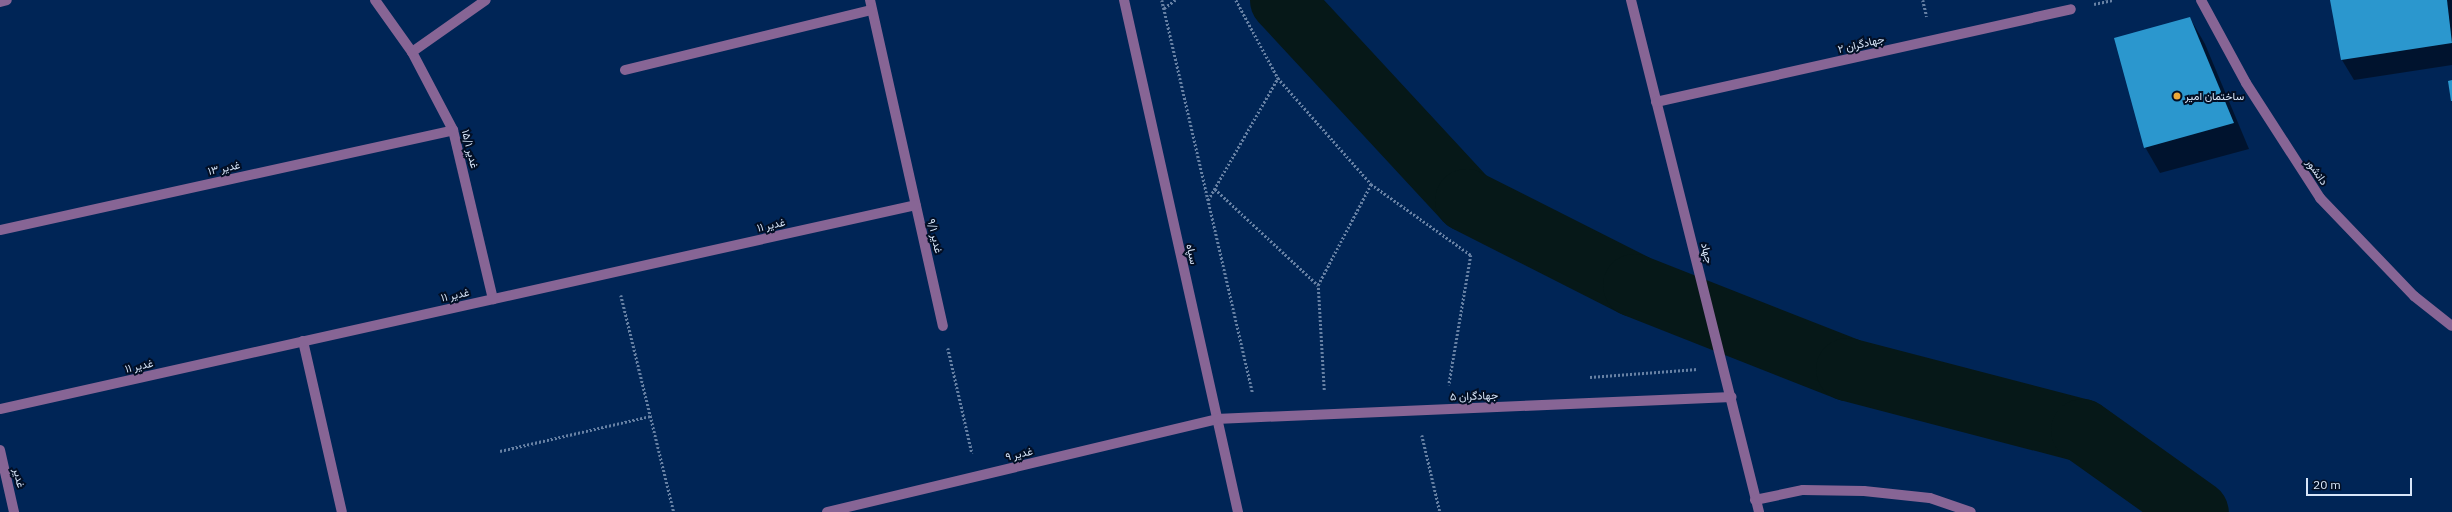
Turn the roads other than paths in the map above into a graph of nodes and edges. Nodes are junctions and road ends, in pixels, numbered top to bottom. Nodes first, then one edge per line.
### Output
1 (7, 0) edge
2 (375, 0) edge
3 (486, 0) edge
4 (1124, 0) edge
5 (1631, 0) edge
6 (2201, 0) edge
7 (0, 2) edge
8 (871, 5) edge
9 (2071, 10) dead end
10 (412, 52) junction
11 (625, 70) dead end
12 (1656, 102) junction
13 (453, 130) junction
14 (916, 205) junction
15 (0, 230) edge
16 (493, 299) junction
17 (943, 326) road end
18 (2452, 326) edge
19 (303, 341) junction
20 (1732, 397) junction
21 (0, 409) edge
22 (1216, 420) junction
23 (0, 450) edge
24 (1756, 500) junction
25 (854, 509) edge
26 (14, 512) edge
27 (342, 512) edge
28 (827, 512) edge
29 (1238, 512) edge
30 (1759, 512) edge
31 (1971, 512) edge

1 - 7 street
2 - 10 street, غدیر ۱۵/۱
3 - 10 street
4 - 22 street, سپاه
5 - 12 street, جهاد
6 - 18 street, دانشور
8 - 11 street
8 - 14 street, غدیر ۹/۱
9 - 12 street, جهادگران ۲
10 - 13 street, غدیر ۱۵/۱
12 - 20 street, جهاد
13 - 15 street, غدیر ۱۳
13 - 16 street, غدیر ۱۵/۱
14 - 16 street, غدیر ۱۱
14 - 17 street, غدیر ۹/۱
16 - 19 street, غدیر ۱۱
19 - 21 street, غدیر ۱۱
19 - 27 street
20 - 22 street, جهادگران ۵
20 - 24 street, جهاد
22 - 25 street, غدیر ۹
22 - 29 street, سپاه
23 - 26 street, غدیر
24 - 30 street, جهاد
24 - 31 street
25 - 28 street, غدیر ۹

